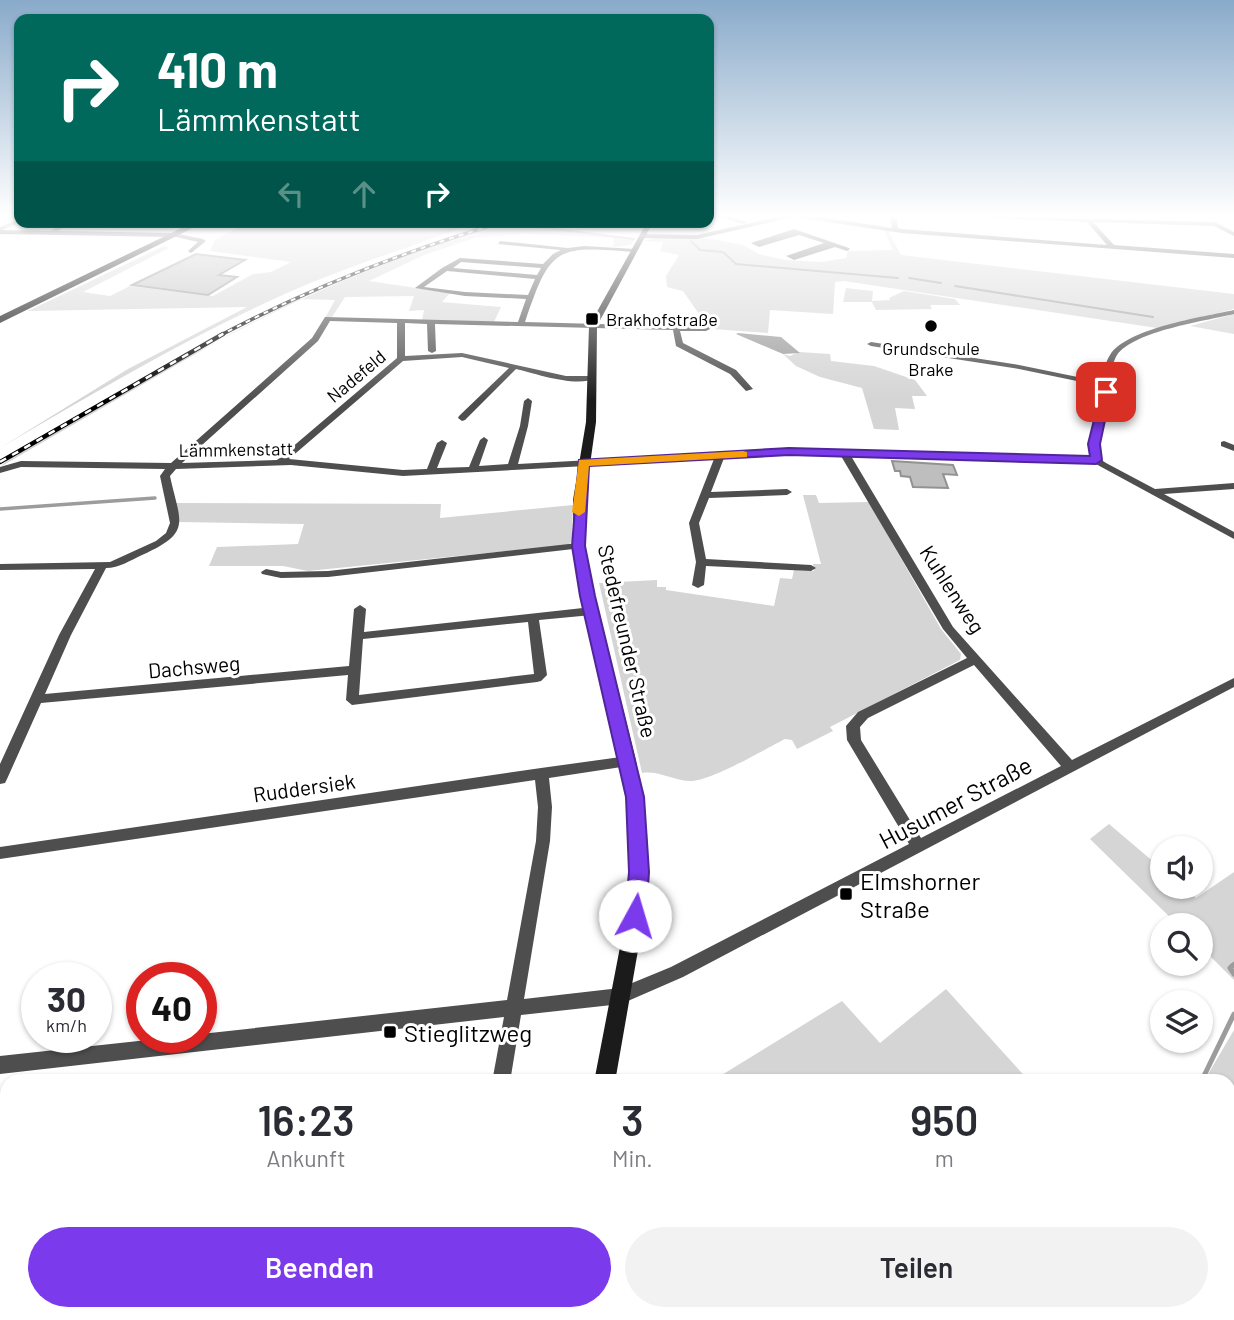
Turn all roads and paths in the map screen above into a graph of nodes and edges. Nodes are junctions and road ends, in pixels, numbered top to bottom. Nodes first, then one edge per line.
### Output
1 (89, 277) edge
2 (434, 277) edge
3 (532, 277) edge
4 (537, 277) joint
5 (619, 277) edge
6 (530, 297) junction
7 (1234, 312) edge
8 (0, 320) edge
9 (401, 321) junction
10 (431, 322) junction
11 (521, 324) junction
12 (593, 326) junction
13 (676, 329) junction
14 (706, 330) dead end
15 (871, 344) dead end
16 (432, 351) dead end
17 (401, 359) junction
18 (514, 367) junction
19 (592, 378) junction
20 (1106, 385) junction
21 (749, 389) dead end
22 (528, 401) dead end
23 (462, 418) dead end
24 (484, 440) dead end
25 (442, 443) dead end
26 (844, 453) junction
27 (720, 456) junction
28 (1096, 460) junction
29 (280, 462) junction
30 (583, 463) junction
31 (174, 466) junction
32 (512, 467) junction
33 (473, 469) junction
34 (0, 470) edge
35 (431, 472) junction
36 (1234, 486) edge
37 (787, 492) dead end
38 (1154, 492) junction
39 (705, 495) junction
40 (1234, 536) edge
41 (573, 547) junction
42 (701, 562) junction
43 (107, 566) junction
44 (0, 568) edge
45 (811, 568) dead end
46 (267, 572) dead end
47 (698, 585) dead end
48 (360, 609) dead end
49 (587, 612) junction
50 (533, 617) junction
51 (358, 636) junction
52 (975, 659) junction
53 (355, 670) junction
54 (1234, 682) edge
55 (37, 699) junction
56 (621, 762) junction
57 (1070, 767) junction
58 (541, 774) junction
59 (0, 779) edge
60 (918, 847) junction
61 (0, 853) edge
62 (613, 998) junction
63 (515, 1009) junction
64 (0, 1065) edge
65 (503, 1074) edge
66 (605, 1074) edge

1 - 8 main road
2 - 6 street
3 - 4 street
4 - 6 street
5 - 12 street, Stedefreunder Straße
6 - 11 street
7 - 20 street
9 - 10 street
9 - 17 street
9 - 31 street
10 - 11 street
10 - 16 street
11 - 12 street
12 - 13 street
12 - 19 street, Stedefreunder Straße
13 - 14 street
13 - 21 street
15 - 20 street
17 - 18 street, Nadefeld
17 - 29 street, Nadefeld
18 - 19 street, Nadefeld
18 - 23 street
19 - 30 street, Stedefreunder Straße
20 - 28 street
22 - 32 street
24 - 33 street
25 - 35 street
26 - 27 street, Lämmkenstatt
26 - 28 street, Lämmkenstatt
26 - 52 street, Kuhlenweg
27 - 30 street, Lämmkenstatt
27 - 39 street
28 - 38 street
29 - 31 street, Lämmkenstatt
29 - 35 street, Lämmkenstatt
30 - 32 street, Lämmkenstatt
30 - 41 street, Stedefreunder Straße
31 - 34 street, Lämmkenstatt
31 - 43 street
32 - 33 street, Lämmkenstatt
33 - 35 street, Lämmkenstatt
36 - 38 street
37 - 39 street
38 - 40 street
39 - 42 street
41 - 46 street
41 - 49 street, Stedefreunder Straße
42 - 45 street
42 - 47 street
43 - 44 street
43 - 55 street
48 - 51 street
49 - 50 street
49 - 56 street, Stedefreunder Straße
50 - 51 street
50 - 53 street
51 - 53 street
52 - 57 street, Kuhlenweg
52 - 60 street
53 - 55 street, Dachsweg
54 - 57 street, Husumer Straße
55 - 59 street
56 - 58 street, Ruddersiek
56 - 62 street, Stedefreunder Straße
57 - 60 street, Husumer Straße
58 - 61 street, Ruddersiek
58 - 63 street
60 - 62 street, Husumer Straße
62 - 63 street
62 - 66 street, Stedefreunder Straße
63 - 64 street
63 - 65 street

